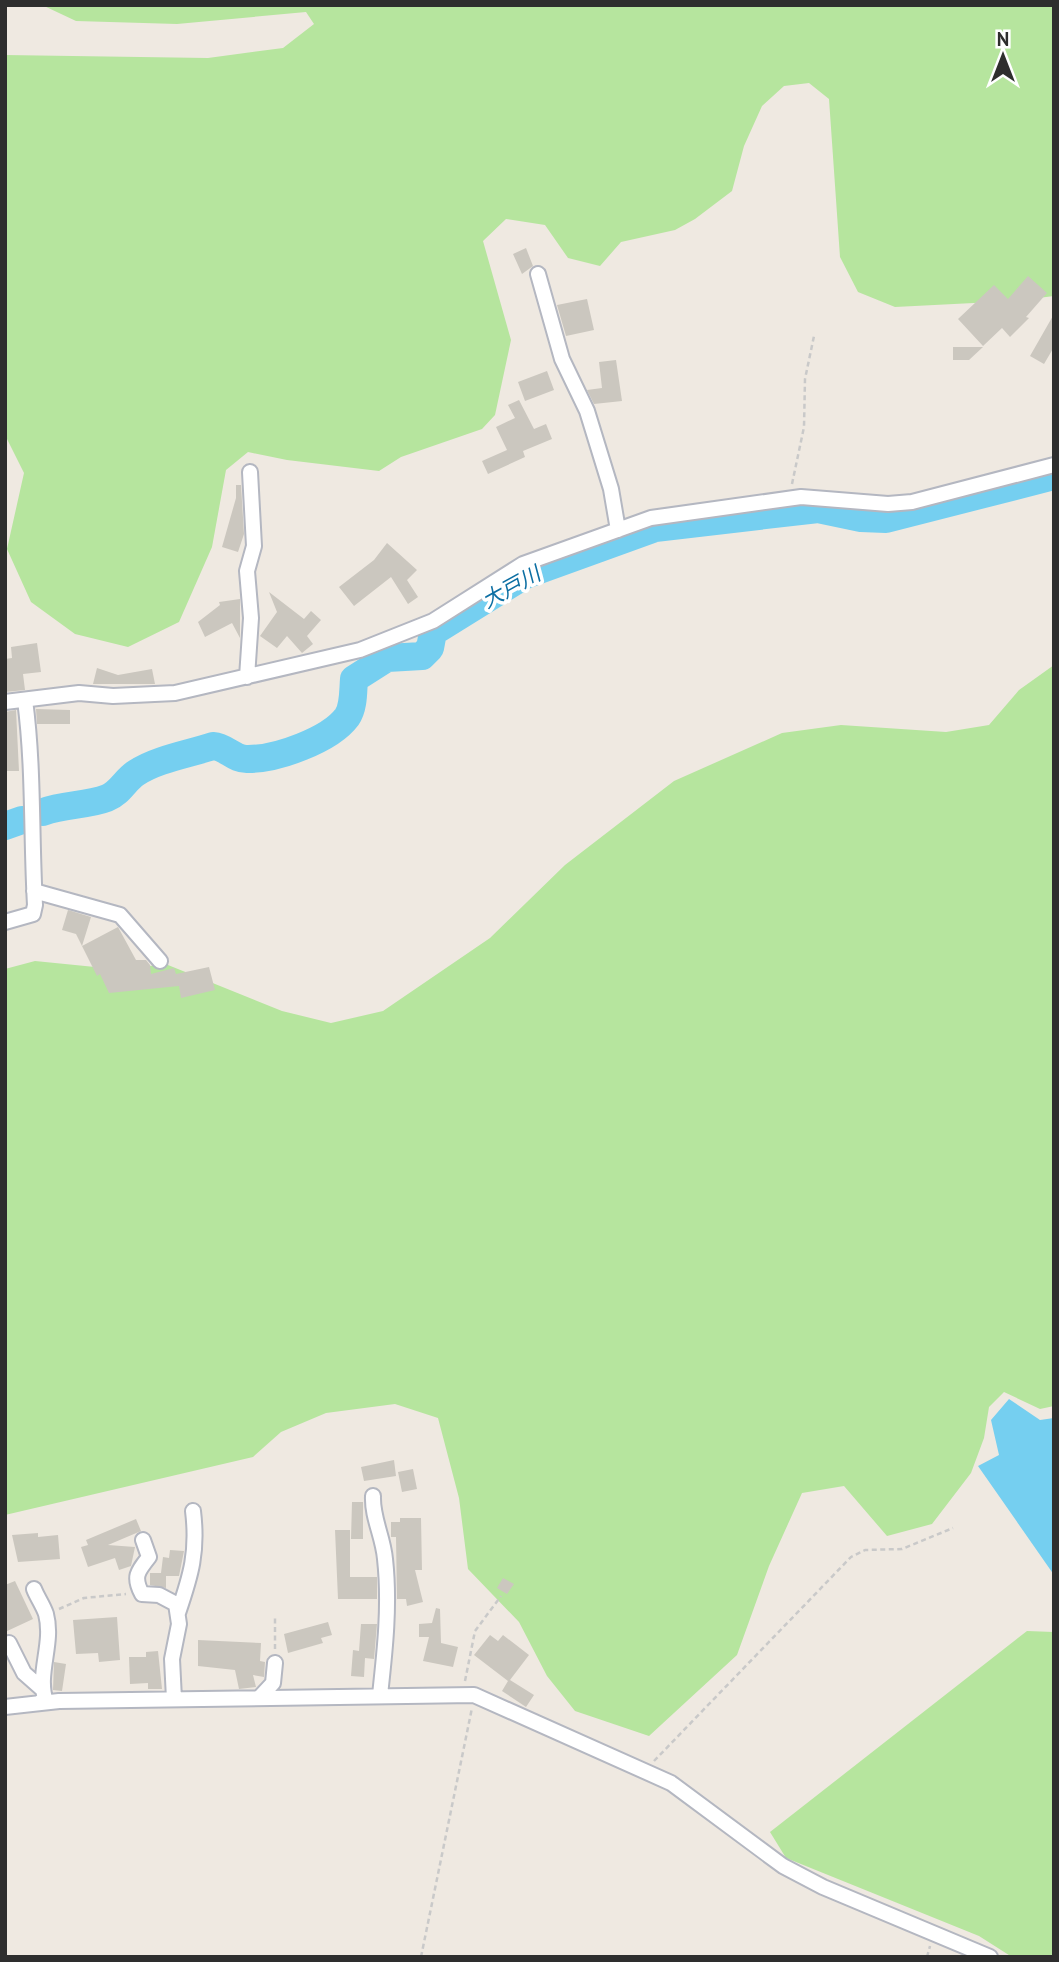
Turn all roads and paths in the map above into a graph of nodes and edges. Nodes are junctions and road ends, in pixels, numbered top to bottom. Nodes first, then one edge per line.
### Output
1 (538, 274) dead end
2 (814, 336) dead end
3 (1054, 465) edge
4 (250, 472) dead end
5 (784, 499) junction
6 (618, 530) junction
7 (247, 677) junction
8 (25, 700) junction
9 (5, 702) edge
10 (34, 891) junction
11 (5, 922) edge
12 (160, 961) dead end
13 (373, 1496) dead end
14 (193, 1511) dead end
15 (953, 1528) dead end
16 (143, 1540) dead end
17 (34, 1588) dead end
18 (142, 1594) junction
19 (501, 1596) dead end
20 (177, 1614) junction
21 (46, 1615) junction
22 (275, 1617) dead end
23 (9, 1643) dead end
24 (275, 1663) joint
25 (41, 1688) junction
26 (380, 1695) junction
27 (469, 1695) junction
28 (260, 1697) junction
29 (174, 1699) junction
30 (5, 1702) edge
31 (46, 1702) junction
32 (5, 1707) edge
33 (644, 1771) junction
34 (421, 1957) edge
35 (990, 1957) edge

1 - 6 street
2 - 5 path
3 - 5 street
4 - 7 street
5 - 6 street
6 - 7 street
7 - 8 street
8 - 9 street
8 - 10 street
10 - 11 street
10 - 12 street
13 - 26 street
14 - 20 street
15 - 33 path
16 - 18 street
17 - 21 street
18 - 20 street
18 - 21 path
19 - 27 path
20 - 29 street
21 - 25 street
22 - 24 path
23 - 25 street
24 - 28 street
25 - 31 street
26 - 27 street
26 - 28 street
27 - 33 street
27 - 34 path
28 - 29 street
29 - 31 street
30 - 31 street
31 - 32 street
33 - 35 street

